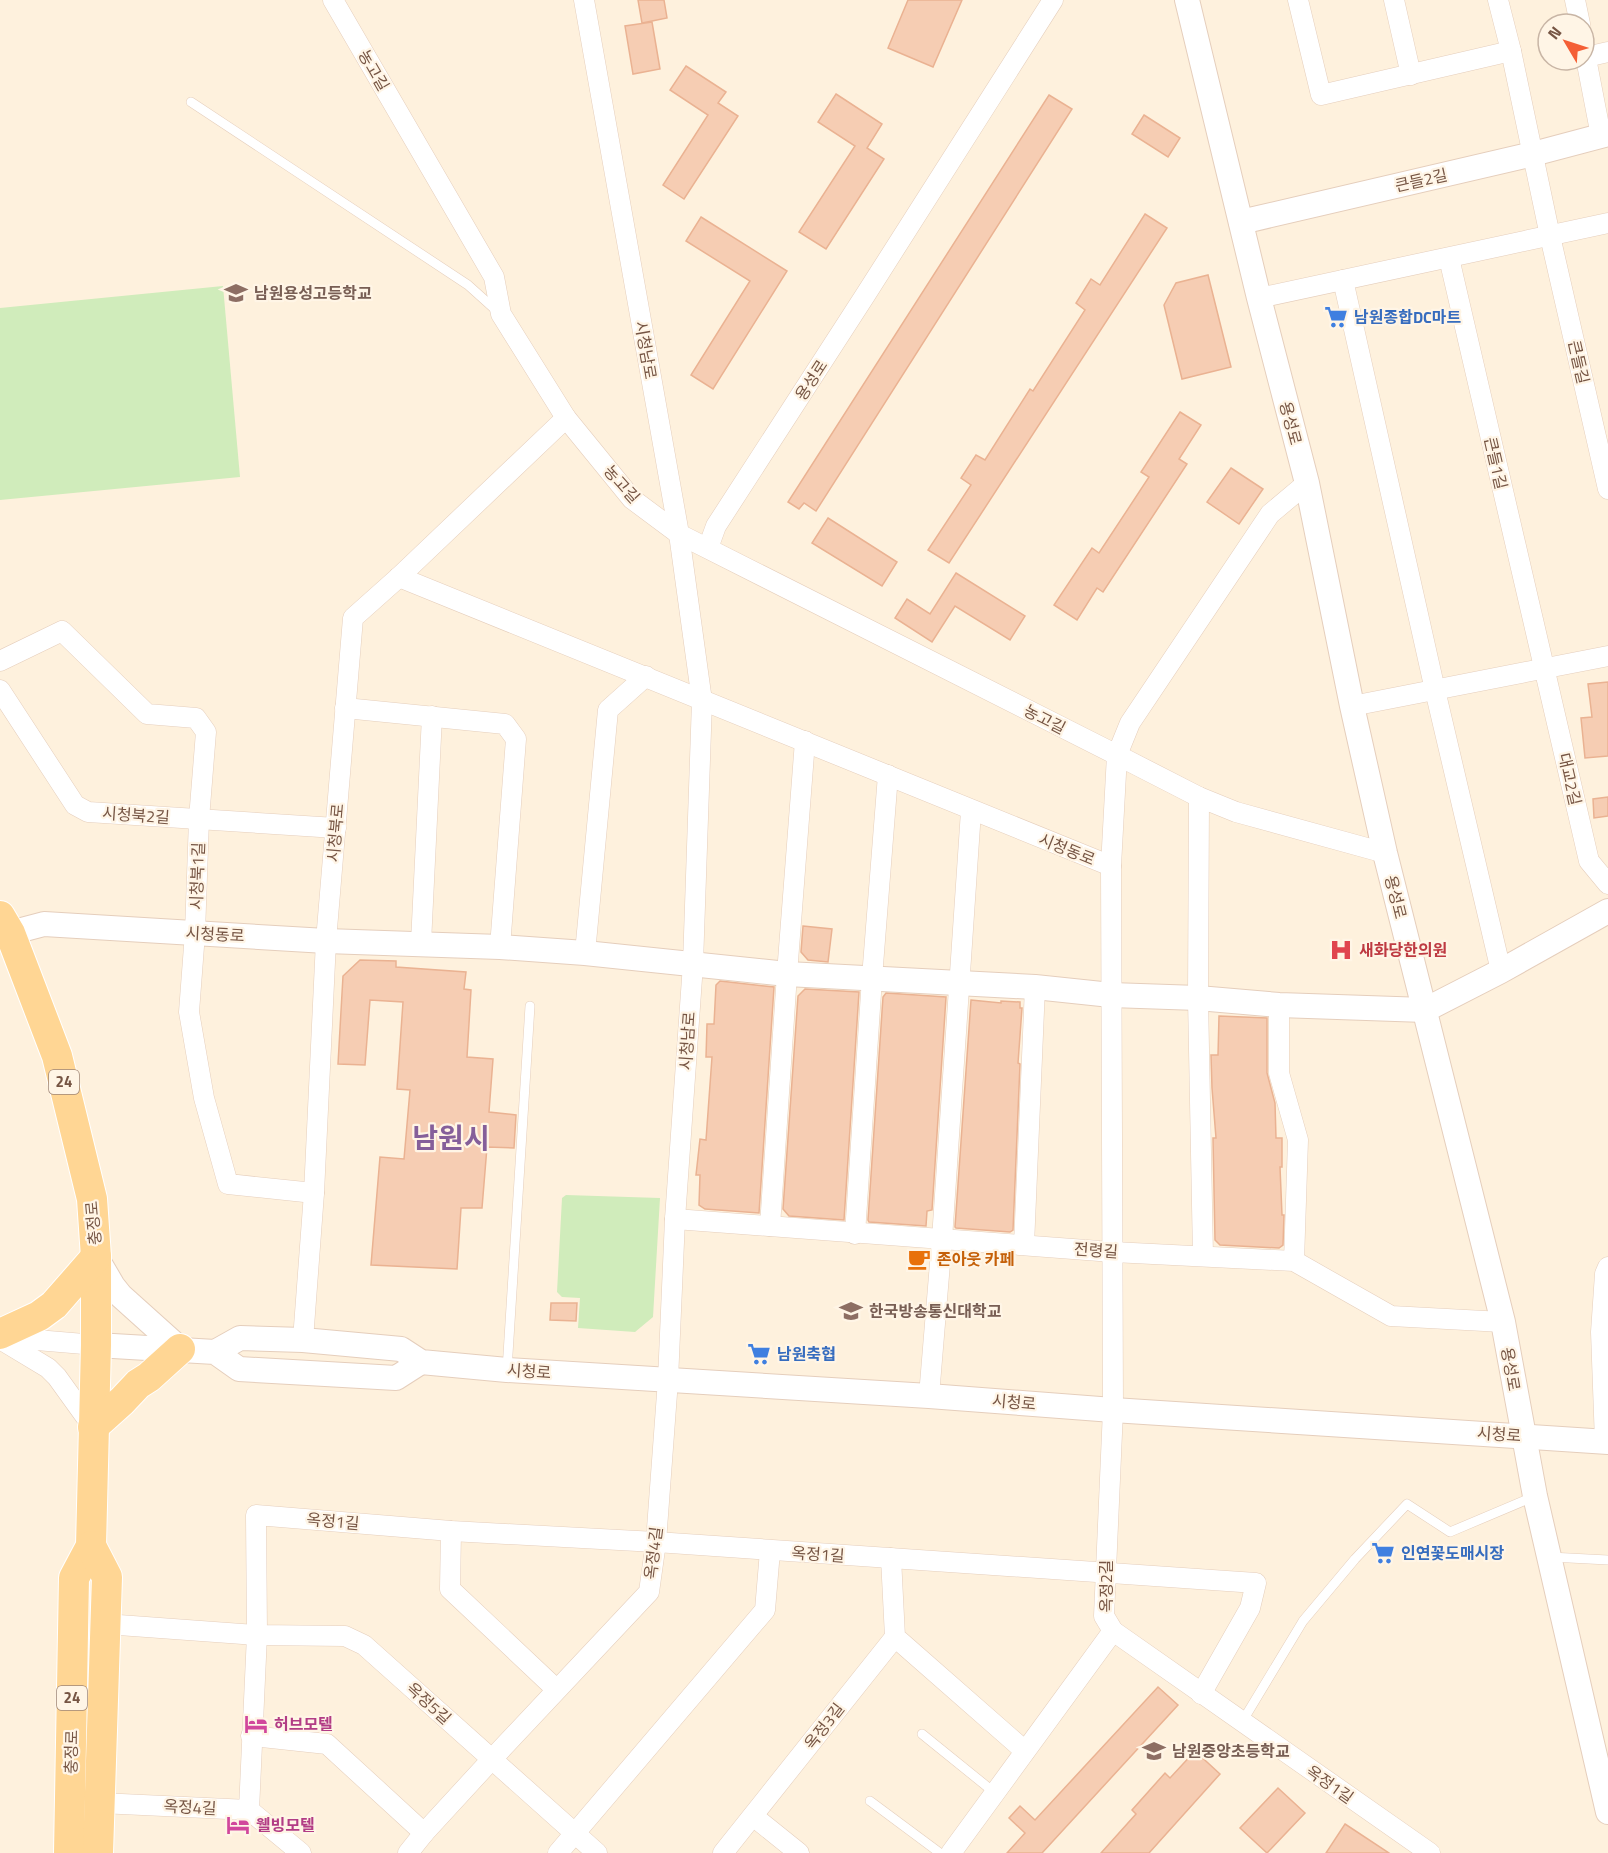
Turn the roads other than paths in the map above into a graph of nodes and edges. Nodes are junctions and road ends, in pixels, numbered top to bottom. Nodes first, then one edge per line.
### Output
1 (333, 0) edge
2 (584, 0) edge
3 (1053, 0) edge
4 (1187, 0) edge
5 (1298, 0) edge
6 (1394, 0) edge
7 (1498, 0) edge
8 (1511, 51) junction
9 (1590, 72) edge
10 (1411, 75) junction
11 (191, 102) dead end
12 (1604, 135) edge
13 (1533, 154) junction
14 (1241, 222) junction
15 (1608, 223) edge
16 (1550, 236) junction
17 (1449, 258) junction
18 (1343, 280) junction
19 (1259, 298) junction
20 (501, 314) junction
21 (566, 418) junction
22 (1307, 483) junction
23 (1608, 489) edge
24 (679, 534) junction
25 (708, 548) junction
26 (399, 577) junction
27 (1608, 656) edge
28 (0, 661) edge
29 (1544, 668) junction
30 (646, 676) junction
31 (0, 690) edge
32 (1436, 690) junction
33 (702, 700) junction
34 (1352, 706) junction
35 (345, 708) junction
36 (432, 716) junction
37 (805, 741) junction
38 (1117, 755) junction
39 (888, 775) junction
40 (1199, 798) junction
41 (971, 811) junction
42 (199, 819) junction
43 (336, 828) junction
44 (1385, 853) junction
45 (1111, 866) junction
46 (1608, 884) edge
47 (1608, 911) edge
48 (5, 924) edge
49 (195, 933) junction
50 (326, 941) junction
51 (421, 944) junction
52 (500, 946) junction
53 (585, 953) junction
54 (693, 964) junction
55 (1501, 971) junction
56 (786, 974) junction
57 (872, 978) junction
58 (960, 983) junction
59 (1035, 987) junction
60 (1111, 995) junction
61 (1198, 998) junction
62 (1280, 1005) junction
63 (530, 1006) dead end
64 (1425, 1010) junction
65 (314, 1193) junction
66 (675, 1219) junction
67 (770, 1226) junction
68 (855, 1234) junction
69 (942, 1239) junction
70 (1024, 1245) junction
71 (1113, 1252) junction
72 (1203, 1256) junction
73 (96, 1257) junction
74 (1294, 1261) junction
75 (1608, 1267) edge
76 (1503, 1322) junction
77 (1604, 1332) edge
78 (0, 1336) edge
79 (303, 1340) junction
80 (96, 1345) junction
81 (180, 1349) junction
82 (215, 1352) junction
83 (421, 1362) junction
84 (507, 1370) junction
85 (668, 1380) junction
86 (929, 1395) junction
87 (1113, 1410) junction
88 (93, 1427) junction
89 (1524, 1435) junction
90 (1607, 1442) edge
91 (1535, 1496) junction
92 (452, 1531) junction
93 (656, 1542) junction
94 (91, 1546) junction
95 (770, 1551) junction
96 (1550, 1557) junction
97 (891, 1558) junction
98 (1608, 1560) edge
99 (1105, 1572) junction
100 (105, 1624) junction
101 (1113, 1631) junction
102 (257, 1635) junction
103 (895, 1637) junction
104 (556, 1689) junction
105 (1201, 1694) junction
106 (1242, 1722) junction
107 (922, 1734) dead end
108 (251, 1736) junction
109 (1025, 1751) junction
110 (492, 1759) junction
111 (996, 1793) junction
112 (870, 1801) dead end
113 (100, 1803) junction
114 (249, 1810) junction
115 (1608, 1812) edge
116 (753, 1816) junction
117 (424, 1833) junction
118 (574, 1833) junction
119 (69, 1853) edge
120 (98, 1853) edge
121 (301, 1853) edge
122 (408, 1853) edge
123 (558, 1853) edge
124 (597, 1853) edge
125 (723, 1853) edge
126 (799, 1853) edge
127 (940, 1853) edge
128 (951, 1853) edge
129 (1430, 1853) edge

1 - 20 street, 농고길
2 - 24 street, 시청남로
3 - 25 street, 용성로
4 - 14 street, 용성로
5 - 10 street
6 - 10 street
7 - 8 street, 큰들길
8 - 10 street
8 - 13 street, 큰들길
9 - 12 street, 큰들2길
11 - 20 lane
12 - 13 street, 큰들2길
13 - 14 street, 큰들2길
13 - 16 street, 큰들길
14 - 19 street, 용성로
15 - 16 street
16 - 17 street
16 - 23 street, 큰들길
17 - 18 street
17 - 29 street, 큰들1길
18 - 19 street
18 - 32 street
19 - 22 street, 용성로
20 - 21 street, 농고길
21 - 24 street, 농고길
21 - 26 street, 시청북로
22 - 34 street, 용성로
22 - 38 street
24 - 25 street, 농고길
24 - 33 street, 시청남로
25 - 38 street, 농고길
26 - 30 street
26 - 35 street, 시청북로
27 - 29 street
28 - 42 street, 시청북1길
29 - 32 street
29 - 46 street, 대교2길
30 - 33 street
30 - 53 street
31 - 42 street, 시청북2길
32 - 34 street
32 - 55 street
33 - 37 street, 시청동로
33 - 54 street, 시청남로
34 - 44 street, 용성로
35 - 36 street
35 - 43 street, 시청북로
36 - 51 street
36 - 52 street
37 - 39 street, 시청동로
37 - 56 street
38 - 40 street, 농고길
38 - 45 street
39 - 41 street, 시청동로
39 - 57 street
40 - 44 street, 농고길
40 - 61 street
41 - 45 street, 시청동로
41 - 58 street
42 - 43 street, 시청북2길
42 - 49 street, 시청북1길
43 - 50 street, 시청북로
44 - 64 street, 용성로
45 - 60 street, 시청동로
47 - 55 street
48 - 49 street, 시청동로
48 - 73 main road, 충정로 / 24
49 - 50 street, 시청동로
49 - 65 street, 시청북1길
50 - 51 street, 시청동로
50 - 65 street, 시청북로
51 - 52 street, 시청동로
52 - 53 street, 시청동로
53 - 54 street, 시청동로
54 - 56 street, 시청동로
54 - 66 street, 시청남로
55 - 64 street
56 - 57 street, 시청동로
56 - 67 street
57 - 58 street, 시청동로
57 - 68 street
58 - 59 street, 시청동로
58 - 69 street
59 - 60 street, 시청동로
59 - 70 street
60 - 61 street, 시청동로
60 - 71 street, 시청동로
61 - 62 street, 시청동로
61 - 72 street
62 - 64 street, 시청동로
62 - 74 street
63 - 84 lane
64 - 76 street, 용성로
65 - 79 street, 시청북로
66 - 67 street, 전령길
66 - 85 street, 시청남로
67 - 68 street, 전령길
68 - 69 street, 전령길
69 - 70 street, 전령길
69 - 86 street
70 - 71 street, 전령길
71 - 72 street, 전령길
71 - 87 street, 옥정2길
72 - 74 street, 전령길
73 - 78 main road
73 - 80 main road, 충정로 / 24
73 - 81 street
74 - 76 street, 전령길
75 - 77 street
76 - 89 street, 용성로
77 - 90 street
78 - 80 street
78 - 88 street
79 - 82 street, 시청로
79 - 83 street, 시청로
80 - 81 street
80 - 88 main road, 충정로 / 24
81 - 82 street
81 - 88 main road
82 - 83 street
83 - 84 street, 시청로
84 - 85 street, 시청로
85 - 86 street, 시청로
85 - 93 street, 옥정4길
86 - 87 street, 시청로
87 - 89 street, 시청로
87 - 99 street, 옥정2길
88 - 94 main road, 충정로 / 24
89 - 90 street, 시청로
89 - 91 street, 용성로
91 - 96 street, 용성로
91 - 106 lane
92 - 93 street, 옥정1길
92 - 102 street, 옥정1길
92 - 104 street
93 - 95 street, 옥정1길
93 - 104 street, 옥정4길
94 - 100 main road, 충정로 / 24
94 - 119 main road, 충정로 / 24
95 - 97 street, 옥정1길
95 - 118 street
96 - 98 lane
96 - 115 street, 용성로
97 - 99 street, 옥정1길
97 - 103 street
99 - 101 street, 옥정2길
99 - 105 street, 옥정1길
100 - 102 street, 옥정5길
100 - 113 main road, 충정로 / 24
101 - 105 street, 옥정1길
101 - 109 street, 옥정2길
102 - 108 street
102 - 110 street, 옥정5길
103 - 109 street
103 - 116 street, 옥정3길
104 - 110 street, 옥정4길
105 - 106 street, 옥정1길
106 - 129 street, 옥정1길
107 - 111 lane
108 - 114 street
108 - 117 street
109 - 111 street, 옥정2길
110 - 117 street, 옥정4길
110 - 118 street, 옥정5길
111 - 128 street, 옥정2길
112 - 127 lane
113 - 114 street, 옥정4길
113 - 120 main road, 충정로 / 24
114 - 121 street
116 - 125 street, 옥정3길
116 - 126 street
117 - 122 street, 옥정4길
118 - 123 street
118 - 124 street, 옥정5길

